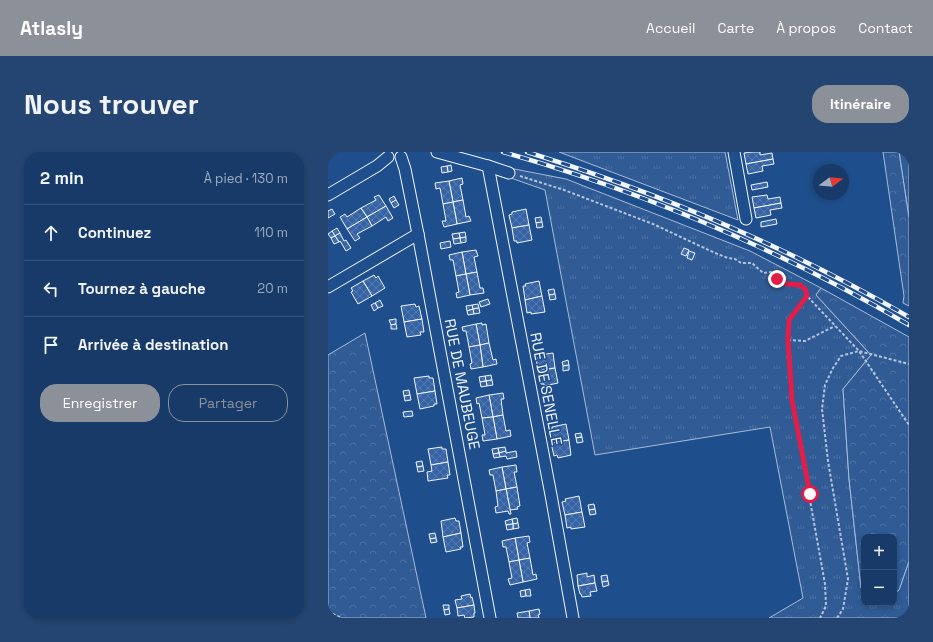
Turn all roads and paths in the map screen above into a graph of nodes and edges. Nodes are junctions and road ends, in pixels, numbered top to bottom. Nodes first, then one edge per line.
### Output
1 (437, 152) edge
2 (734, 152) edge
3 (386, 155) edge
4 (403, 155) edge
5 (488, 166) junction
6 (509, 173) joint
7 (328, 195) edge
8 (746, 219) dead end
9 (418, 234) junction
10 (328, 287) edge
11 (807, 296) junction
12 (836, 326) junction
13 (788, 340) junction
14 (859, 351) junction
15 (909, 364) edge
16 (909, 425) edge
17 (328, 612) edge
18 (342, 618) edge
19 (490, 618) edge
20 (573, 618) edge
21 (820, 618) edge
22 (837, 618) edge

1 - 5 street
2 - 8 street
3 - 4 street
3 - 7 street
4 - 9 street, RUE DE MAUBEUGE
5 - 6 street
5 - 20 street, RUE DE SENELLE
6 - 11 path
9 - 10 street
9 - 19 street, RUE DE MAUBEUGE
11 - 12 path
11 - 13 path
12 - 13 path
12 - 14 path
13 - 21 path
14 - 15 path
14 - 16 path
14 - 22 path
17 - 18 path

